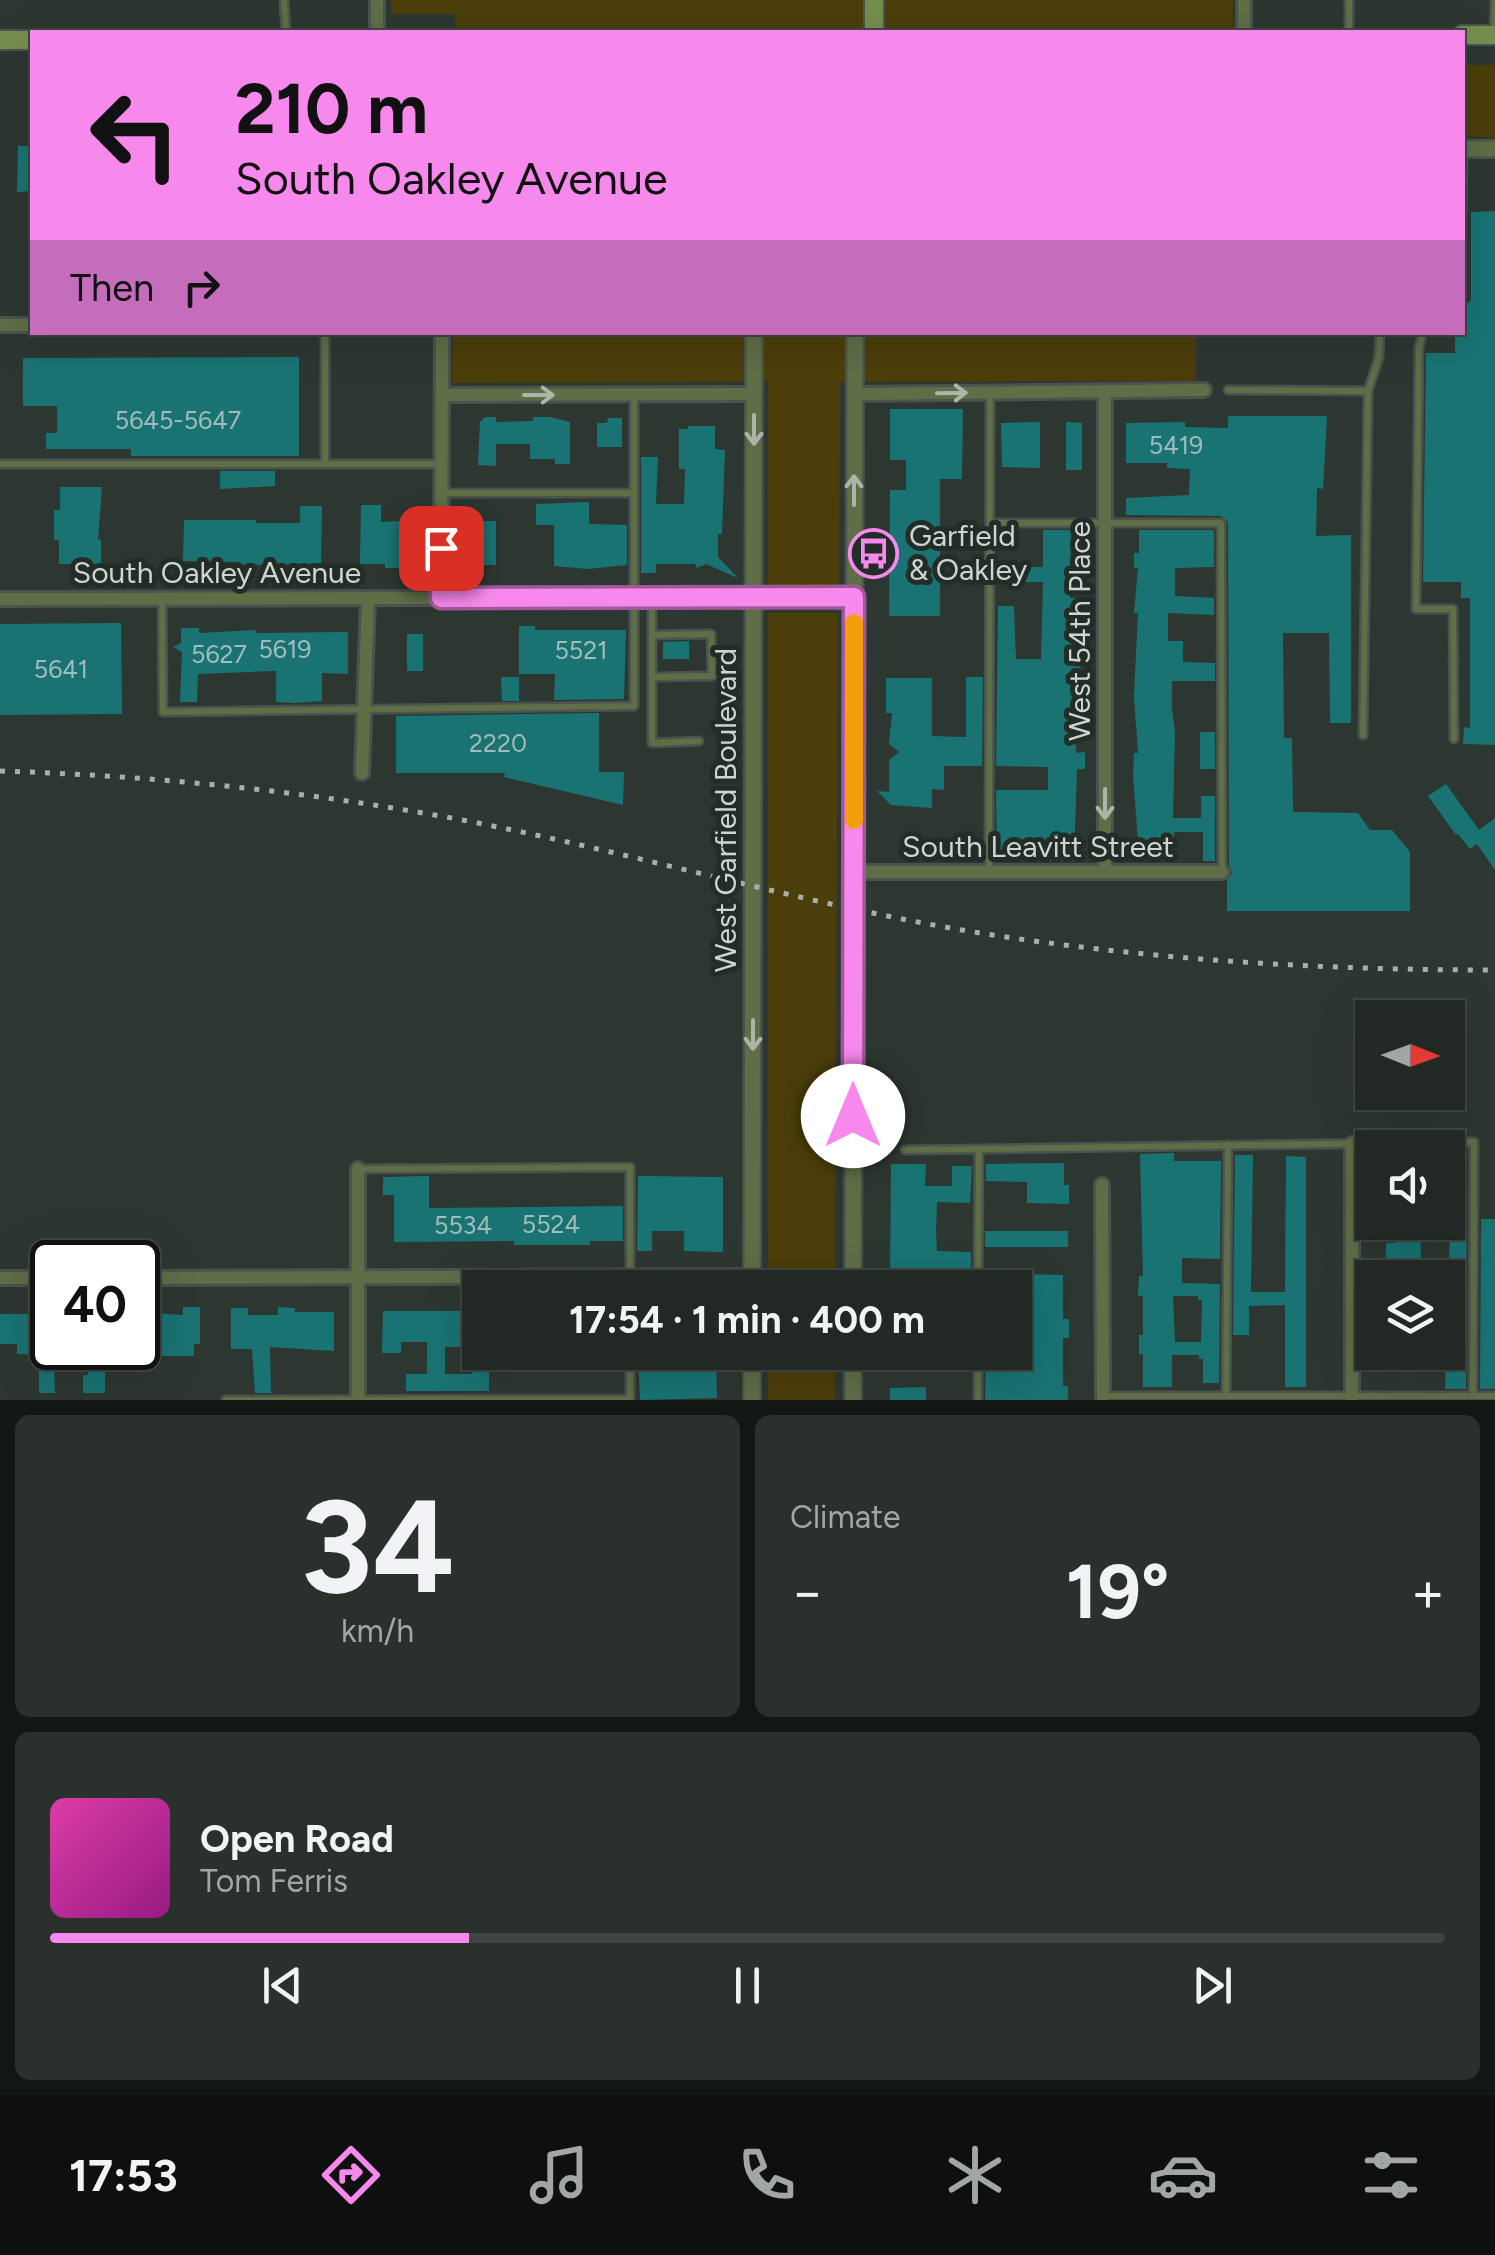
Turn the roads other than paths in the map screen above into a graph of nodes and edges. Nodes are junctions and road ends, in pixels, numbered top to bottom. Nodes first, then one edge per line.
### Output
1 (284, 0) edge
2 (377, 0) edge
3 (874, 0) edge
4 (1244, 0) edge
5 (1349, 0) edge
6 (1494, 0) edge
7 (286, 30) edge
8 (377, 30) edge
9 (874, 30) edge
10 (1244, 30) edge
11 (1349, 30) edge
12 (1465, 35) edge
13 (1495, 35) edge
14 (0, 40) edge
15 (30, 40) edge
16 (1465, 149) edge
17 (1495, 149) edge
18 (0, 326) edge
19 (30, 326) edge
20 (324, 335) edge
21 (442, 335) edge
22 (754, 335) edge
23 (855, 335) edge
24 (1380, 335) edge
25 (1423, 335) edge
26 (1204, 390) dead end
27 (1228, 390) dead end
28 (1368, 391) junction
29 (1105, 392) junction
30 (990, 393) junction
31 (634, 394) junction
32 (754, 394) junction
33 (855, 394) junction
34 (442, 395) junction
35 (0, 464) edge
36 (325, 464) junction
37 (441, 464) junction
38 (441, 493) junction
39 (634, 493) junction
40 (990, 522) junction
41 (1105, 522) junction
42 (634, 597) junction
43 (652, 597) junction
44 (754, 597) junction
45 (854, 597) junction
46 (162, 598) junction
47 (368, 598) junction
48 (441, 598) junction
49 (0, 599) edge
50 (652, 635) junction
51 (652, 677) junction
52 (364, 711) junction
53 (1363, 735) dead end
54 (1454, 738) dead end
55 (699, 741) dead end
56 (362, 772) dead end
57 (989, 871) junction
58 (1105, 871) junction
59 (854, 872) junction
60 (1222, 872) joint
61 (1352, 1144) junction
62 (1228, 1145) junction
63 (979, 1149) junction
64 (905, 1150) dead end
65 (358, 1169) joint
66 (1102, 1184) dead end
67 (630, 1270) edge
68 (752, 1270) edge
69 (853, 1270) edge
70 (978, 1270) edge
71 (358, 1277) junction
72 (0, 1278) edge
73 (30, 1278) edge
74 (160, 1278) edge
75 (462, 1279) edge
76 (630, 1370) edge
77 (752, 1370) edge
78 (853, 1370) edge
79 (978, 1370) edge
80 (1226, 1396) junction
81 (1473, 1396) junction
82 (1495, 1396) edge
83 (1102, 1398) edge
84 (1352, 1398) edge
85 (630, 1399) edge
86 (226, 1400) edge
87 (358, 1400) edge
88 (752, 1400) edge
89 (853, 1400) edge
90 (978, 1400) edge

1 - 7 lane
2 - 8 street
3 - 9 main road
4 - 10 street
5 - 11 lane
6 - 13 lane
12 - 13 main road
14 - 15 main road
16 - 17 street
18 - 19 street
20 - 36 lane
21 - 34 street
22 - 32 street, West Garfield Boulevard
23 - 33 street
24 - 28 lane
25 - 54 lane
26 - 29 street
27 - 28 lane
28 - 53 lane
29 - 30 street
29 - 41 street, West 54th Place
33 -> 30 street
30 - 40 lane
31 - 32 street
34 -> 31 street
31 - 39 lane
32 -> 44 street, West Garfield Boulevard
45 -> 33 street
34 - 37 street
35 - 36 lane
36 - 37 lane
37 - 38 street
38 - 39 lane
38 - 48 street
39 - 42 lane
40 - 41 lane
40 - 57 lane
41 -> 58 street, West 54th Place
41 - 60 lane
42 - 43 street, South Oakley Avenue
42 - 48 street, South Oakley Avenue
42 - 52 lane
43 - 44 street, South Oakley Avenue
43 - 50 lane
44 - 45 street, South Oakley Avenue
44 -> 68 street, West Garfield Boulevard
45 - 59 street
46 - 47 street, South Oakley Avenue
46 - 49 street, South Oakley Avenue
46 - 52 lane
47 - 48 street, South Oakley Avenue
47 - 52 street
50 - 51 lane
50 - 51 lane
51 - 55 lane
52 - 56 street
57 - 58 street, South Leavitt Street
57 - 59 street, South Leavitt Street
58 - 60 street, South Leavitt Street
59 - 69 street
61 - 62 lane
61 - 81 lane
61 - 84 street
62 - 63 lane
62 - 80 lane
63 - 64 lane
63 - 70 lane
65 - 67 lane
65 - 71 street
66 - 83 street
71 - 74 street
71 - 75 street
71 - 87 street
72 - 73 street
76 - 85 lane
77 - 88 street
78 - 89 street
79 - 90 lane
80 - 83 lane
80 - 84 lane
81 - 82 lane
81 - 84 lane
85 - 87 lane
86 - 87 lane

